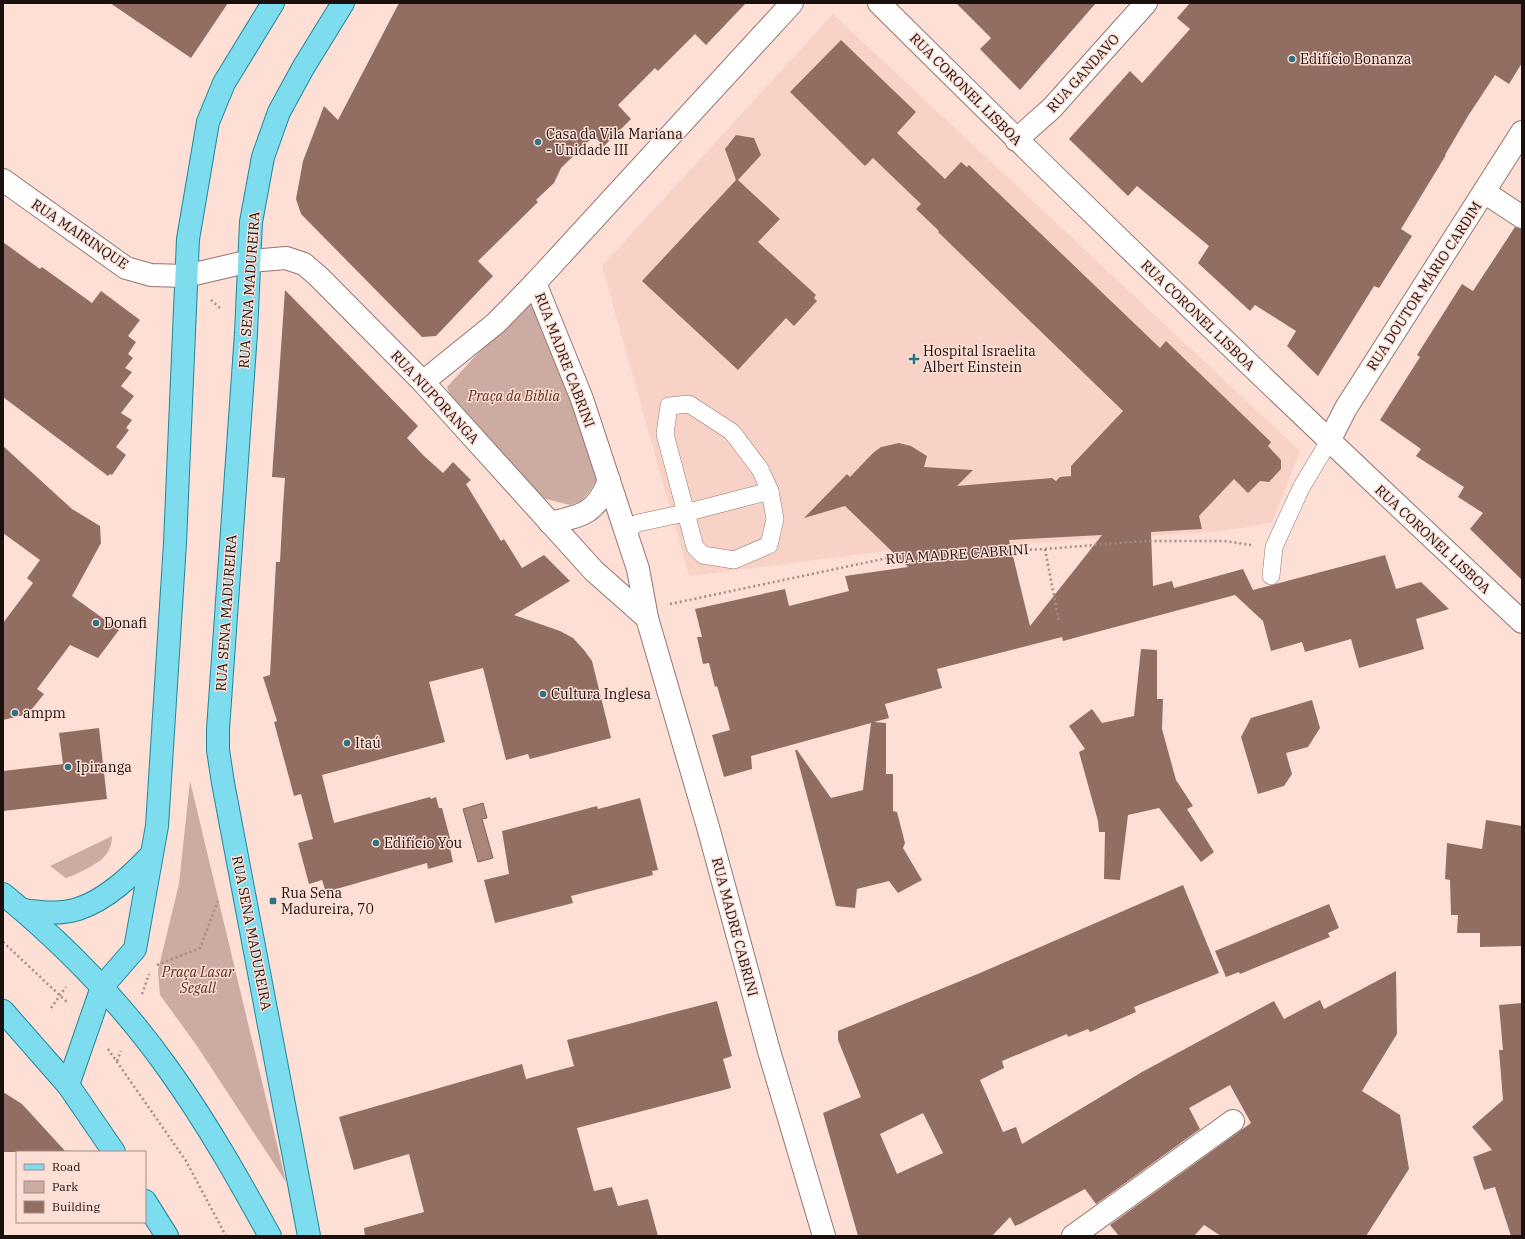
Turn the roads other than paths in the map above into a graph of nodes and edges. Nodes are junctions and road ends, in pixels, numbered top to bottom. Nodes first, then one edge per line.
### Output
1 (273, 3) edge
2 (343, 3) edge
3 (792, 3) edge
4 (879, 3) edge
5 (1146, 3) edge
6 (1522, 132) edge
7 (1016, 140) junction
8 (3, 180) edge
9 (1484, 192) junction
10 (1522, 217) edge
11 (250, 261) junction
12 (186, 276) junction
13 (535, 283) junction
14 (423, 382) junction
15 (1329, 441) junction
16 (609, 480) junction
17 (770, 492) junction
18 (685, 513) junction
19 (550, 523) junction
20 (626, 531) junction
21 (1271, 576) dead end
22 (648, 618) junction
23 (1522, 622) edge
24 (151, 855) junction
25 (3, 894) edge
26 (23, 910) junction
27 (102, 987) junction
28 (3, 1011) edge
29 (68, 1085) junction
30 (1233, 1121) dead end
31 (113, 1151) edge
32 (146, 1203) edge
33 (167, 1236) edge
34 (270, 1236) edge
35 (309, 1236) edge
36 (824, 1236) edge
37 (1073, 1236) edge

1 - 12 main road
2 - 11 main road, RUA SENA MADUREIRA
3 - 13 street, RUA MADRE CABRINI
4 - 7 street, RUA CORONEL LISBOA
5 - 7 street, RUA GANDAVO
6 - 9 street, RUA DOUTOR MÁRIO CARDIM
7 - 15 street, RUA CORONEL LISBOA
8 - 12 street, RUA MAIRINQUE
9 - 10 street
9 - 15 street, RUA DOUTOR MÁRIO CARDIM
11 - 12 street, RUA NUPORANGA
11 - 14 street, RUA NUPORANGA
11 - 35 main road, RUA SENA MADUREIRA
12 - 24 main road
13 - 14 street
13 - 16 street, RUA MADRE CABRINI
14 - 19 street, RUA NUPORANGA
15 - 21 lane
15 - 23 street, RUA CORONEL LISBOA
16 - 19 street
16 - 20 street, RUA MADRE CABRINI
17 - 18 lane
17 - 18 lane
17 - 18 lane
18 - 20 lane
19 - 22 street, RUA NUPORANGA
20 - 22 street, RUA MADRE CABRINI
22 - 36 street, RUA MADRE CABRINI
24 - 26 main road
24 - 27 main road
25 - 26 main road
26 - 27 main road
27 - 29 main road
27 - 34 main road
28 - 29 main road
29 - 31 main road
30 - 37 street
32 - 33 main road

